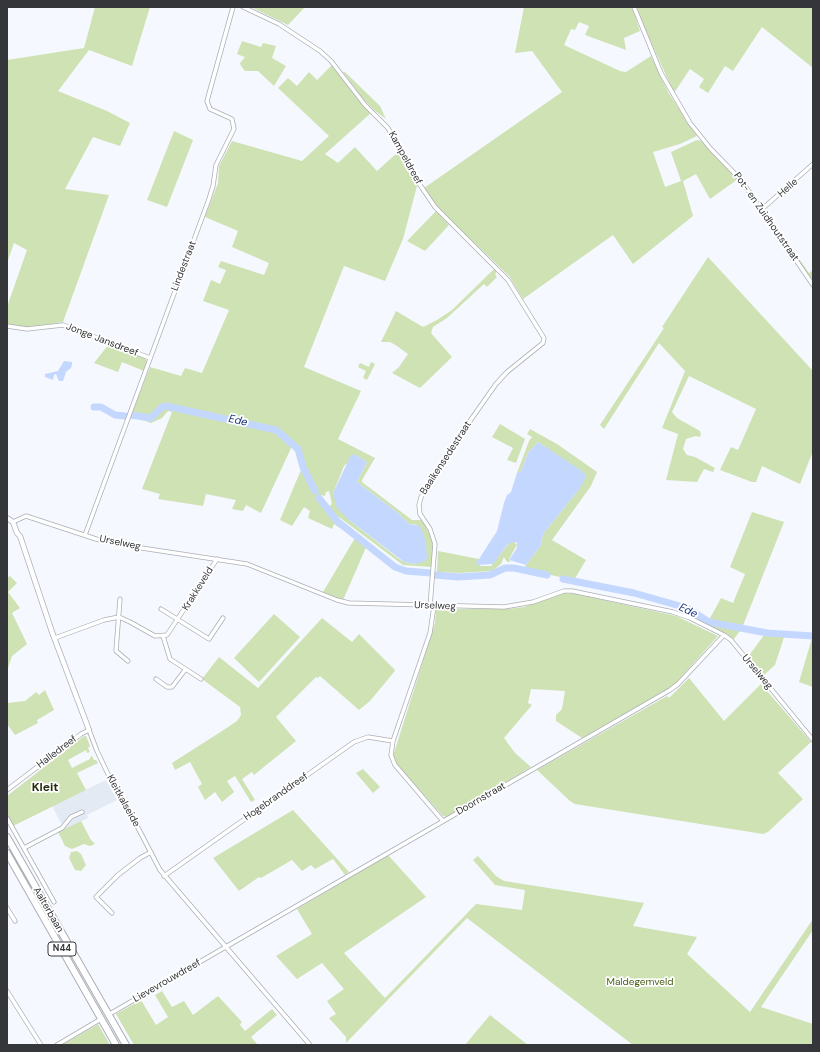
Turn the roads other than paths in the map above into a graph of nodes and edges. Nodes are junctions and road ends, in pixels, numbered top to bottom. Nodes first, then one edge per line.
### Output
1 (233, 7) edge
2 (242, 7) edge
3 (634, 7) edge
4 (813, 164) edge
5 (762, 210) junction
6 (813, 285) edge
7 (7, 326) edge
8 (543, 336) joint
9 (150, 358) junction
10 (7, 518) edge
11 (13, 522) junction
12 (85, 535) junction
13 (217, 559) junction
14 (120, 599) dead end
15 (432, 606) junction
16 (161, 608) dead end
17 (119, 618) junction
18 (223, 618) dead end
19 (178, 620) junction
20 (724, 635) junction
21 (163, 636) junction
22 (55, 638) junction
23 (128, 661) dead end
24 (185, 670) junction
25 (156, 679) dead end
26 (200, 679) dead end
27 (89, 730) junction
28 (813, 740) edge
29 (393, 741) junction
30 (7, 790) edge
31 (82, 812) dead end
32 (7, 818) edge
33 (443, 821) junction
34 (7, 837) edge
35 (24, 848) junction
36 (150, 852) junction
37 (7, 853) edge
38 (164, 876) junction
39 (54, 902) dead end
40 (7, 908) edge
41 (112, 913) dead end
42 (15, 921) dead end
43 (226, 947) junction
44 (7, 991) edge
45 (108, 1015) junction
46 (101, 1019) junction
47 (40, 1045) edge
48 (57, 1045) edge
49 (116, 1045) edge
50 (126, 1045) edge
51 (310, 1045) edge

1 - 9 street, Lindestraat
2 - 8 street, Kampeldreef
3 - 5 street, Pot- en Zuidhoutstraat
4 - 5 street, Helle
5 - 6 street, Pot- en Zuidhoutstraat
7 - 9 street, Jonge Jansdreef
8 - 15 street, Baaikensedestraat
9 - 12 street, Lindestraat
10 - 11 street
11 - 12 street, Urselweg
11 - 22 street, Kleitkalseide
12 - 13 street, Urselweg
13 - 15 street, Urselweg
13 - 19 street, Krakkeveld
14 - 17 street
15 - 20 street, Urselweg
15 - 29 street
16 - 19 street, Krakkeveld
17 - 21 street
17 - 22 street
17 - 23 street
18 - 19 street, Krakkeveld
19 - 21 street, Krakkeveld
20 - 28 street, Urselweg
20 - 33 street, Doornstraat
21 - 24 street
22 - 27 street, Kleitkalseide
24 - 25 street
24 - 26 street
27 - 30 street, Halledreef
27 - 36 street, Kleitkalseide
29 - 33 street
29 - 38 street, Hogebranddreef
31 - 35 street
32 - 35 street, Aalterbaan
33 - 43 street, Doornstraat
34 - 45 highway, Aalterbaan / N44
35 - 39 street, Aalterbaan
36 - 38 street, Kleitkalseide
36 - 41 street
37 - 46 highway, Aalterbaan / N44
38 - 43 street, Kleitkalseide
40 - 42 street
43 - 45 street, Lievevrouwdreef
43 - 51 street, Kleitkalseide
44 - 47 street
45 - 50 highway, Aalterbaan / N44
46 - 48 street
46 - 49 highway, Aalterbaan / N44

